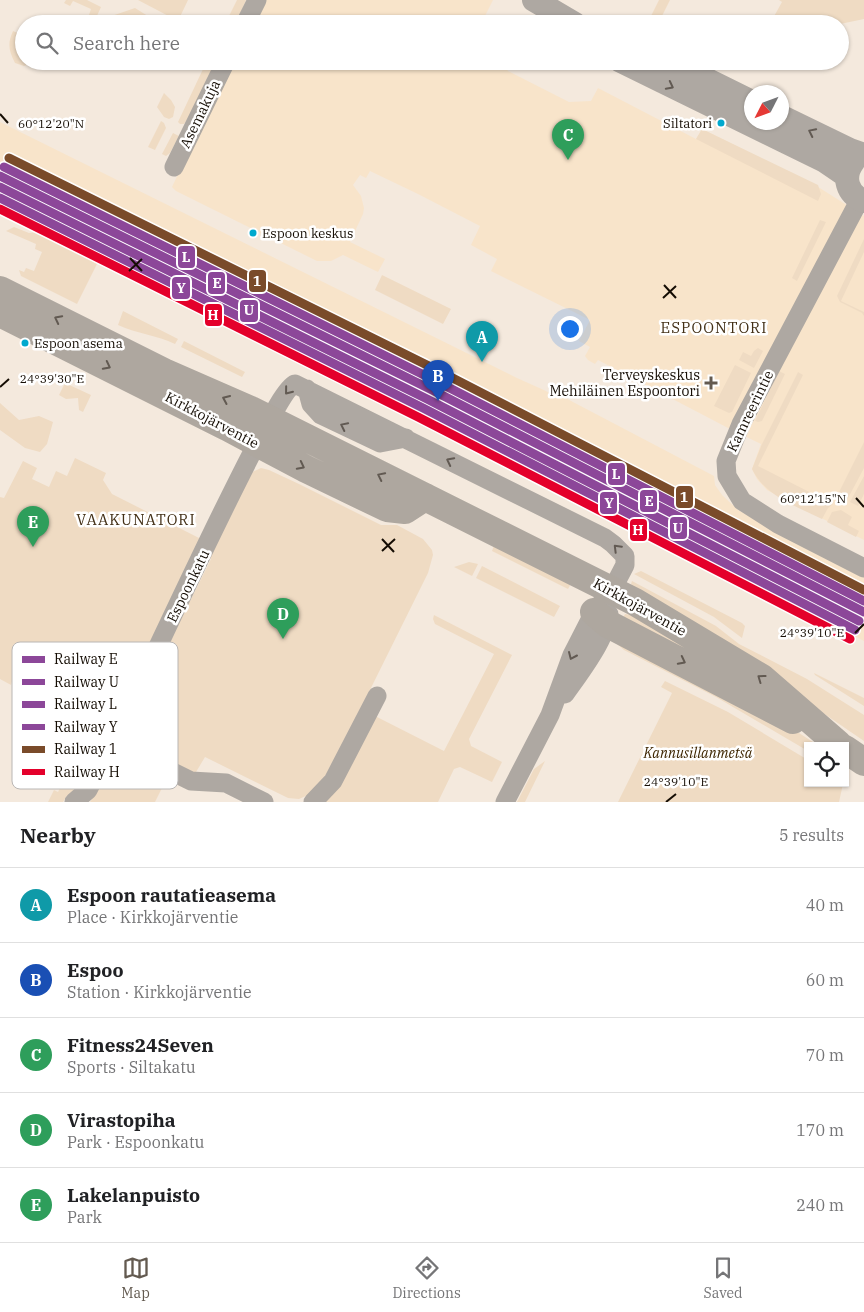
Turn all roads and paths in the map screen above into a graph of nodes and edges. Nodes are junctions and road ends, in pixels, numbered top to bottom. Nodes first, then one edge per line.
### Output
1 (257, 0) edge
2 (534, 0) edge
3 (250, 15) edge
4 (560, 15) edge
5 (222, 70) edge
6 (639, 70) edge
7 (687, 70) edge
8 (744, 98) edge
9 (789, 120) edge
10 (864, 154) edge
11 (174, 167) dead end
12 (846, 176) junction
13 (862, 200) edge
14 (0, 290) edge
15 (0, 313) edge
16 (270, 420) junction
17 (257, 444) junction
18 (425, 497) junction
19 (864, 568) edge
20 (612, 590) junction
21 (601, 618) junction
22 (161, 642) edge
23 (377, 696) dead end
24 (832, 742) edge
25 (835, 742) edge
26 (849, 752) edge
27 (864, 762) edge
28 (178, 775) edge
29 (88, 789) edge
30 (74, 802) edge
31 (264, 802) edge
32 (313, 802) edge
33 (505, 802) edge

1 - 3 street
2 - 4 street
5 - 11 street, Asemakuja
6 -> 12 street
7 - 8 street
10 -> 9 street
10 - 12 street
12 - 13 street
13 - 19 street, Kamreerintie
16 -> 14 main road, Kirkkojärventie
15 -> 17 main road, Kirkkojärventie
16 - 17 street, Espoonkatu
18 -> 16 main road, Kirkkojärventie
20 -> 16 street, Espoonkatu
17 -> 18 main road, Kirkkojärventie
17 - 22 street, Espoonkatu
18 - 20 main road, Kirkkojärventie
20 - 21 street
25 -> 20 main road, Kirkkojärventie
21 -> 24 main road, Kirkkojärventie
21 - 33 street
23 - 32 street
26 - 27 main road, Kirkkojärventie
28 - 31 street
29 - 30 street, Espoonkatu

